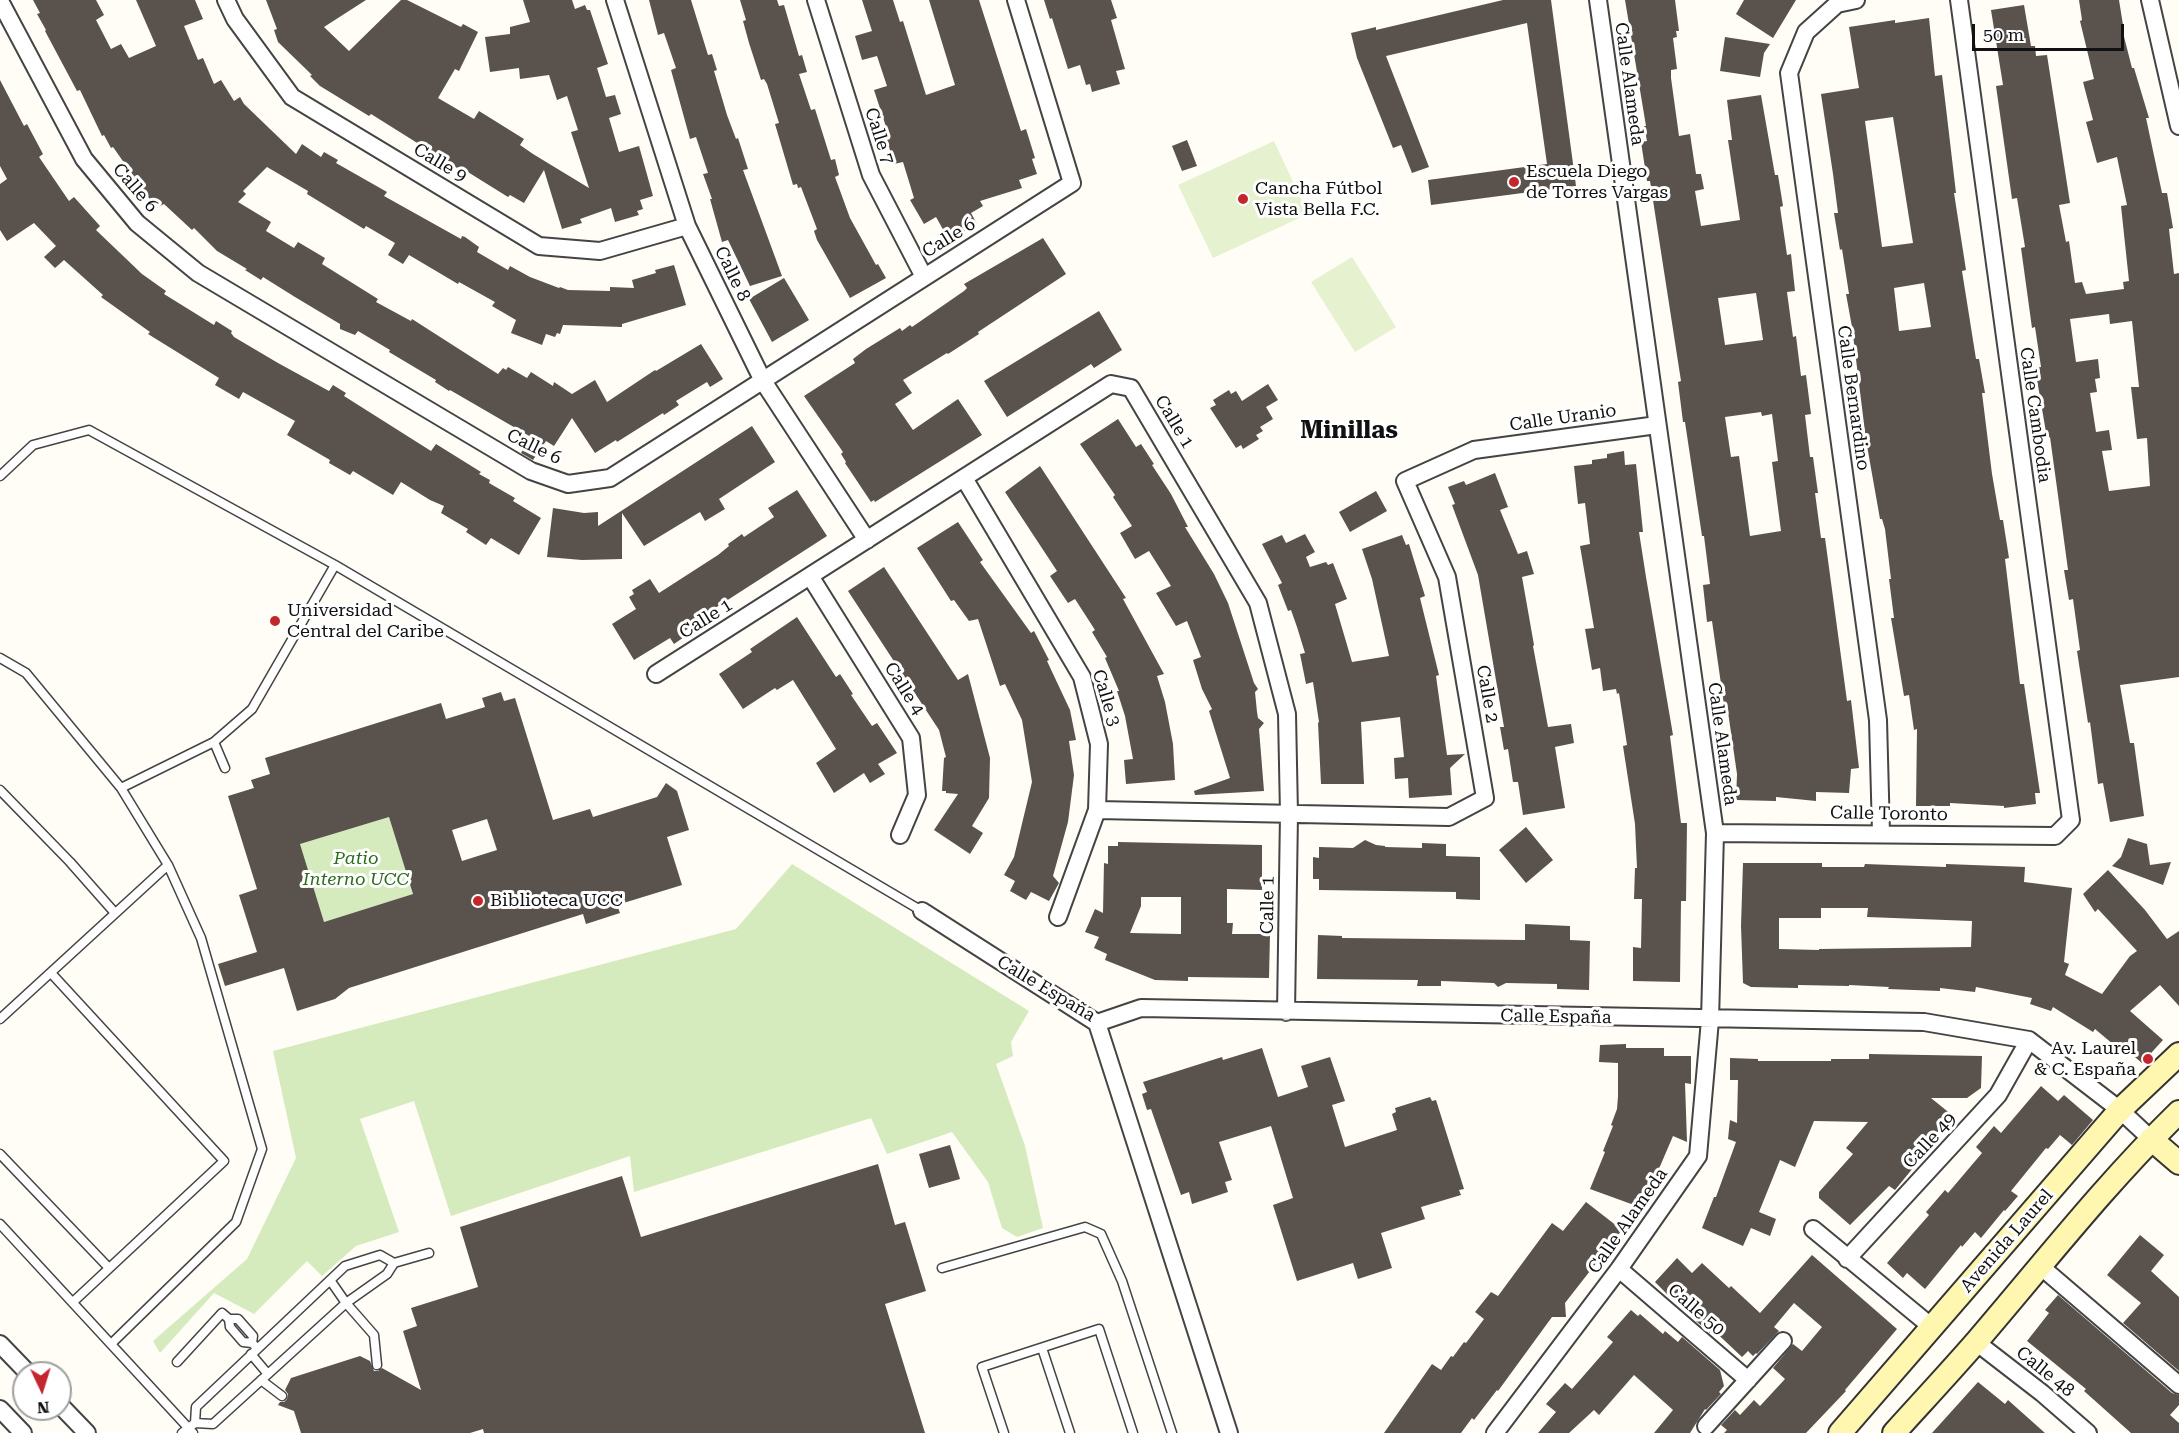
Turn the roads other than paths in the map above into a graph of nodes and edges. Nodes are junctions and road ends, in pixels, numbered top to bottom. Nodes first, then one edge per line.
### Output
1 (226, 0) edge
2 (615, 0) edge
3 (816, 0) edge
4 (1016, 0) edge
5 (1598, 0) edge
6 (1856, 0) edge
7 (1959, 0) edge
8 (2150, 0) edge
9 (0, 1) edge
10 (2179, 126) edge
11 (687, 226) junction
12 (924, 277) junction
13 (763, 381) junction
14 (1657, 425) junction
15 (1474, 450) joint
16 (0, 476) edge
17 (964, 478) junction
18 (867, 540) junction
19 (334, 565) junction
20 (810, 576) junction
21 (0, 658) edge
22 (656, 674) dead end
23 (213, 742) junction
24 (225, 768) dead end
25 (121, 788) junction
26 (0, 790) edge
27 (1097, 810) junction
28 (1289, 814) junction
29 (2060, 831) joint
30 (1715, 832) junction
31 (1881, 833) junction
32 (900, 835) dead end
33 (168, 865) junction
34 (922, 911) joint
35 (115, 913) junction
36 (1058, 917) dead end
37 (51, 973) junction
38 (1286, 1012) junction
39 (0, 1019) edge
40 (1710, 1020) junction
41 (1097, 1023) junction
42 (2029, 1040) junction
43 (2179, 1054) edge
44 (2120, 1110) junction
45 (2179, 1112) edge
46 (2151, 1139) junction
47 (0, 1154) edge
48 (2179, 1163) edge
49 (0, 1224) edge
50 (1813, 1229) dead end
51 (429, 1252) dead end
52 (1847, 1259) junction
53 (394, 1263) junction
54 (2039, 1265) junction
55 (109, 1268) junction
56 (942, 1268) dead end
57 (1619, 1269) junction
58 (330, 1280) junction
59 (73, 1302) junction
60 (345, 1303) junction
61 (1933, 1328) junction
62 (1783, 1341) dead end
63 (1976, 1342) junction
64 (111, 1343) junction
65 (0, 1344) edge
66 (1042, 1348) junction
67 (253, 1349) junction
68 (16, 1361) edge
69 (177, 1362) dead end
70 (377, 1365) dead end
71 (264, 1377) junction
72 (1748, 1380) junction
73 (2179, 1385) edge
74 (282, 1396) dead end
75 (0, 1409) edge
76 (72, 1418) edge
77 (1706, 1426) dead end
78 (189, 1429) edge
79 (23, 1433) edge
80 (87, 1433) edge
81 (1004, 1433) edge
82 (1071, 1433) edge
83 (1133, 1433) edge
84 (1172, 1433) edge
85 (1229, 1433) edge
86 (1495, 1433) edge
87 (1840, 1433) edge
88 (1894, 1433) edge
89 (2088, 1433) edge

1 - 11 street, Calle 9
2 - 11 street, Calle 8
3 - 12 street, Calle 7
4 - 12 street, Calle 6
5 - 14 street, Calle Alameda
6 - 31 street, Calle Bernardino
7 - 29 street, Calle Cambodia
8 - 10 street
9 - 13 street, Calle 6
11 - 13 street, Calle 8
12 - 13 street, Calle 6
13 - 18 street, Calle 8
14 - 15 street, Calle Uranio
14 - 30 street, Calle Alameda
15 - 28 street, Calle 2
16 - 19 lane
17 - 18 street, Calle 1
17 - 27 street, Calle 3
17 - 28 street, Calle 1
18 - 20 street, Calle 1
19 - 23 lane
19 - 34 lane
20 - 22 street, Calle 1
20 - 32 street, Calle 4
21 - 25 lane
23 - 24 lane
23 - 25 lane
25 - 33 lane
26 - 35 lane
27 - 28 street
27 - 36 street, Calle 3
28 - 38 street, Calle 1
29 - 31 street, Calle Toronto
30 - 31 street, Calle Toronto
30 - 40 street, Calle Alameda
33 - 35 lane
33 - 64 lane
34 - 41 street, Calle España
35 - 37 lane
37 - 39 lane
37 - 55 lane
38 - 40 street, Calle España
38 - 41 street, Calle España
40 - 42 street, Calle España
40 - 57 street, Calle Alameda
41 - 85 street
42 - 44 street, Calle España
42 - 52 street, Calle 49
43 - 44 street, Avenida Laurel
44 - 46 street, Calle España
44 - 61 street, Avenida Laurel
45 - 46 street
46 - 48 street, Calle España
46 - 54 street
47 - 55 lane
49 - 59 lane
50 - 52 street
51 - 53 lane
52 - 61 street
53 - 58 lane
53 - 60 lane
54 - 63 street
54 - 73 street
55 - 59 lane
56 - 84 lane
57 - 72 street, Calle 50
57 - 86 street, Calle Alameda
58 - 60 lane
58 - 67 lane
59 - 64 lane
60 - 70 lane
60 - 71 lane
61 - 87 street, Avenida Laurel
62 - 72 street
63 - 88 street
63 - 89 street, Calle 48
64 - 78 lane
65 - 68 street
66 - 81 lane
66 - 82 lane
66 - 83 lane
67 - 69 lane
67 - 71 lane
67 - 78 lane
71 - 74 lane
71 - 78 lane
72 - 77 street
75 - 79 street
76 - 80 street

